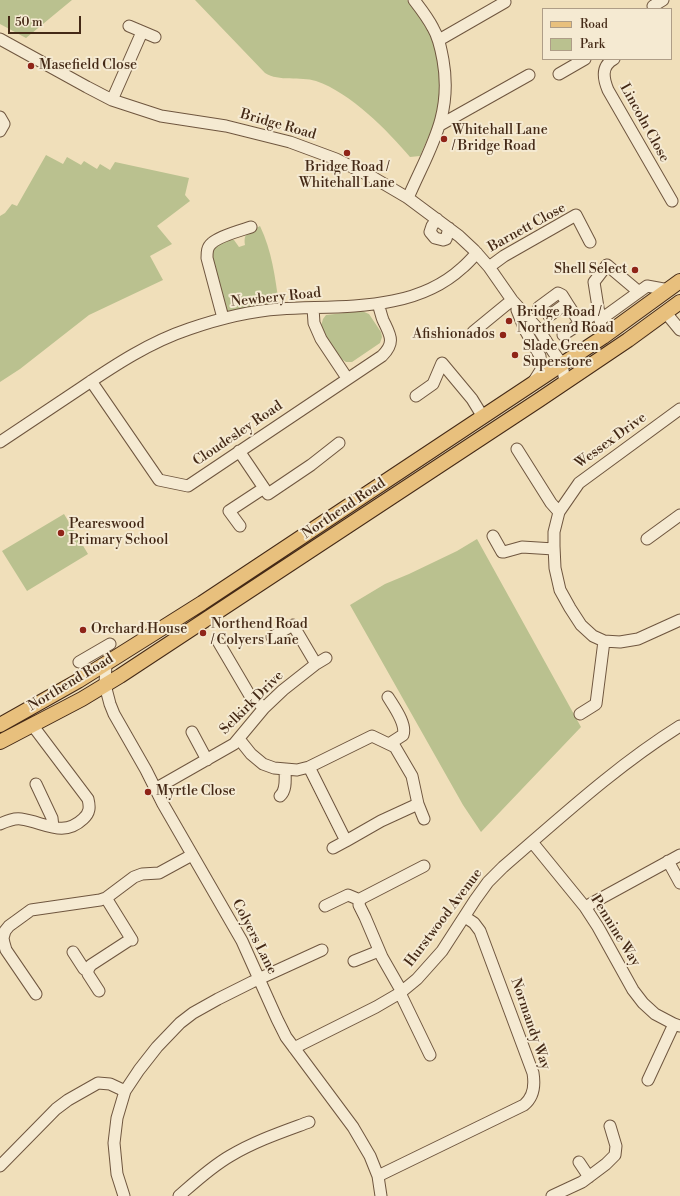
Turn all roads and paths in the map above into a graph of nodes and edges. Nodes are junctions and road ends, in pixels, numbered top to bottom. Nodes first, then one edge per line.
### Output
1 (414, 0) edge
2 (663, 0) edge
3 (505, 2) dead end
4 (653, 5) edge
5 (129, 26) dead end
6 (142, 32) junction
7 (155, 37) dead end
8 (0, 39) edge
9 (438, 40) junction
10 (583, 60) edge
11 (612, 60) edge
12 (559, 74) dead end
13 (529, 75) dead end
14 (112, 100) junction
15 (0, 117) edge
16 (440, 125) junction
17 (0, 131) edge
18 (408, 198) junction
19 (672, 202) dead end
20 (437, 219) junction
21 (251, 227) dead end
22 (449, 228) junction
23 (590, 242) dead end
24 (477, 253) junction
25 (489, 267) junction
26 (680, 281) edge
27 (669, 290) junction
28 (639, 292) junction
29 (512, 300) junction
30 (680, 302) edge
31 (567, 303) junction
32 (378, 304) junction
33 (539, 307) dead end
34 (313, 308) junction
35 (666, 313) junction
36 (549, 316) dead end
37 (599, 316) junction
38 (223, 318) junction
39 (580, 323) junction
40 (680, 330) edge
41 (473, 332) dead end
42 (563, 335) dead end
43 (603, 337) junction
44 (562, 364) junction
45 (347, 378) junction
46 (91, 381) junction
47 (565, 382) junction
48 (533, 383) junction
49 (416, 396) dead end
50 (680, 409) edge
51 (483, 417) junction
52 (0, 442) edge
53 (339, 443) dead end
54 (517, 449) dead end
55 (239, 451) junction
56 (264, 488) junction
57 (559, 512) junction
58 (680, 515) edge
59 (240, 526) dead end
60 (493, 536) dead end
61 (647, 539) dead end
62 (554, 549) junction
63 (680, 620) edge
64 (272, 637) dead end
65 (604, 641) junction
66 (219, 643) dead end
67 (110, 644) dead end
68 (326, 658) dead end
69 (79, 662) dead end
70 (106, 663) junction
71 (316, 664) junction
72 (105, 686) junction
73 (388, 697) dead end
74 (264, 708) junction
75 (580, 714) dead end
76 (0, 725) edge
77 (33, 726) junction
78 (680, 726) edge
79 (192, 732) dead end
80 (239, 739) junction
81 (0, 742) edge
82 (389, 744) junction
83 (207, 760) junction
84 (309, 768) junction
85 (285, 769) junction
86 (36, 784) dead end
87 (155, 789) junction
88 (280, 796) dead end
89 (418, 804) junction
90 (424, 819) dead end
91 (0, 824) edge
92 (53, 827) junction
93 (346, 841) junction
94 (532, 842) junction
95 (333, 848) dead end
96 (680, 854) edge
97 (192, 855) junction
98 (668, 861) junction
99 (424, 866) dead end
100 (680, 883) edge
101 (106, 898) junction
102 (360, 900) junction
103 (325, 906) dead end
104 (585, 908) junction
105 (465, 917) junction
106 (322, 950) dead end
107 (379, 951) junction
108 (73, 952) dead end
109 (354, 961) dead end
110 (88, 971) junction
111 (258, 979) junction
112 (99, 991) dead end
113 (401, 993) junction
114 (36, 994) dead end
115 (677, 1025) edge
116 (294, 1048) junction
117 (430, 1055) dead end
118 (648, 1080) dead end
119 (125, 1091) junction
120 (309, 1122) dead end
121 (610, 1126) dead end
122 (579, 1162) dead end
123 (0, 1166) edge
124 (378, 1176) junction
125 (588, 1177) junction
126 (124, 1196) edge
127 (179, 1196) edge
128 (381, 1196) edge
129 (552, 1196) edge

1 - 9 street
2 - 4 street
3 - 9 street
5 - 6 street
6 - 7 street
6 - 14 street
8 - 14 street, Bridge Road
9 - 16 street
10 - 12 street
11 - 19 street, Lincoln Close
13 - 16 street
14 - 18 street, Bridge Road
15 - 17 street
16 - 18 street
18 - 20 street, Bridge Road
20 - 22 street, Bridge Road
20 - 22 street
21 - 38 street
22 - 24 street, Bridge Road
23 - 25 street, Barnett Close
24 - 25 street, Bridge Road
24 - 32 street, Newbery Road
25 - 29 street, Bridge Road
26 - 27 main road, Northend Road
27 - 28 street
27 - 43 main road, Northend Road
28 - 37 street
28 - 37 street
29 - 41 street
29 - 44 street, Bridge Road
29 - 48 street, Bridge Road
30 - 35 main road, Northend Road
31 - 33 street
31 - 36 street
31 - 39 street
32 - 34 street, Newbery Road
32 - 45 street, Cloudesley Road
34 - 38 street, Newbery Road
34 - 45 street
35 - 40 street
35 - 47 main road, Northend Road
37 - 39 street
37 - 43 street
38 - 46 street, Newbery Road
39 - 42 street
43 - 44 main road, Northend Road
44 - 47 street
44 - 48 main road, Northend Road
45 - 55 street, Cloudesley Road
46 - 52 street, Newbery Road
46 - 55 street, Cloudesley Road
47 - 72 main road, Northend Road
48 - 51 main road, Northend Road
49 - 51 street
50 - 57 street, Wessex Drive
51 - 70 main road, Northend Road
53 - 56 street
54 - 57 street
55 - 56 street
56 - 59 street
57 - 62 street, Wessex Drive
58 - 61 street
60 - 62 street
62 - 65 street, Wessex Drive
63 - 65 street
64 - 71 street
65 - 75 street
66 - 74 street
67 - 69 street
68 - 71 street, Selkirk Drive
70 - 72 street, Colyers Lane
70 - 76 main road, Northend Road
71 - 74 street, Selkirk Drive
72 - 77 main road, Northend Road
72 - 87 street, Colyers Lane
73 - 82 street
74 - 80 street, Selkirk Drive
77 - 81 main road, Northend Road
77 - 92 street
78 - 94 street, Hurstwood Avenue
79 - 83 street
80 - 83 street, Selkirk Drive
80 - 85 street
82 - 84 street
82 - 89 street
83 - 87 street, Selkirk Drive
84 - 85 street
84 - 93 street
85 - 88 street
86 - 92 street
87 - 97 street, Colyers Lane
89 - 90 street
89 - 93 street
91 - 92 street
93 - 95 street
94 - 104 street, Pennine Way
94 - 105 street, Hurstwood Avenue
96 - 98 street
97 - 101 street
97 - 111 street, Colyers Lane
98 - 100 street
98 - 104 street
99 - 102 street
101 - 110 street
101 - 114 street
102 - 103 street
102 - 107 street
104 - 115 street, Pennine Way
105 - 113 street, Hurstwood Avenue
105 - 124 street, Normandy Way
106 - 111 street
107 - 109 street
107 - 113 street
108 - 110 street
110 - 112 street
111 - 116 street, Colyers Lane
111 - 119 street
113 - 116 street, Hurstwood Avenue
113 - 117 street
115 - 118 street
116 - 124 street, Colyers Lane
119 - 123 street
119 - 126 street
120 - 127 street
121 - 125 street
122 - 125 street
124 - 128 street, Colyers Lane
125 - 129 street

